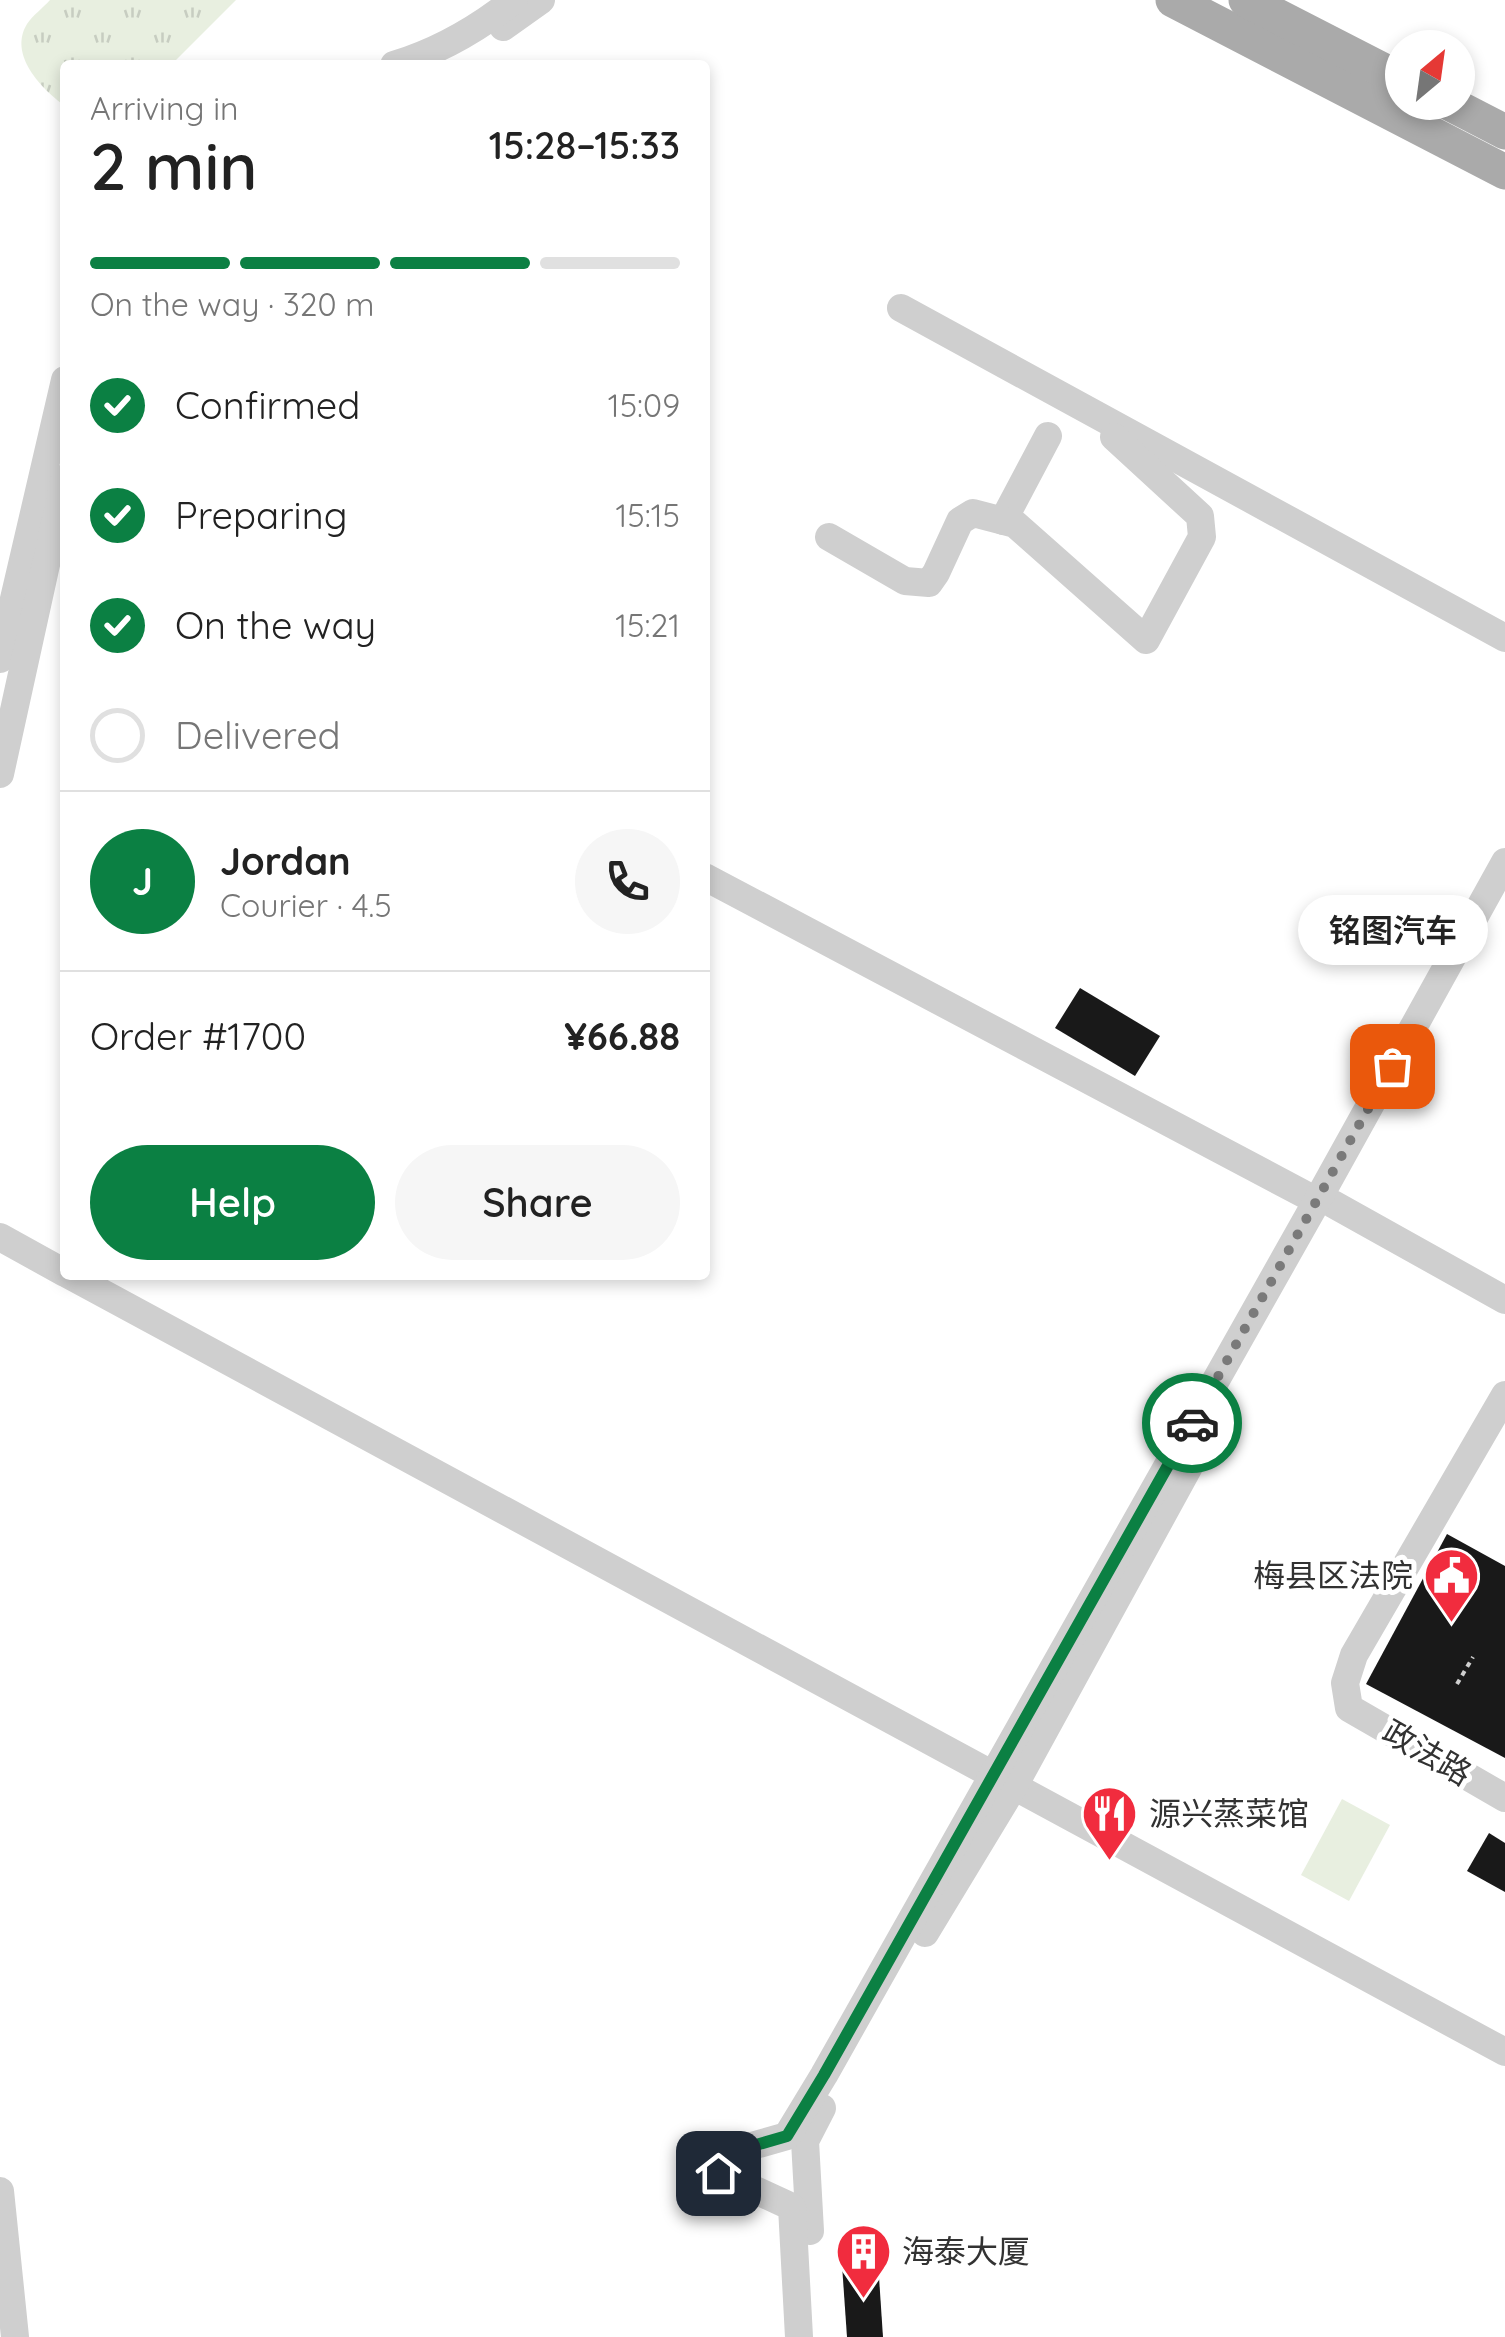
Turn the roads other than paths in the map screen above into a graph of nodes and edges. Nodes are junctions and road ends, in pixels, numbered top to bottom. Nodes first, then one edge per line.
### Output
1 (514, 0) edge
2 (541, 0) edge
3 (1173, 0) edge
4 (1246, 0) edge
5 (411, 60) edge
6 (451, 60) edge
7 (1385, 71) edge
8 (1475, 116) edge
9 (1505, 132) edge
10 (1505, 172) edge
11 (902, 308) dead end
12 (60, 401) edge
13 (1048, 436) dead end
14 (1114, 437) dead end
15 (60, 501) edge
16 (1003, 521) junction
17 (829, 538) dead end
18 (1505, 638) edge
19 (0, 659) edge
20 (0, 774) edge
21 (1505, 862) edge
22 (710, 880) edge
23 (1505, 901) edge
24 (1325, 1203) junction
25 (0, 1215) edge
26 (0, 1238) edge
27 (20, 1256) edge
28 (60, 1271) edge
29 (78, 1280) edge
30 (1505, 1300) edge
31 (1505, 1395) edge
32 (1004, 1781) junction
33 (1505, 1798) edge
34 (1505, 2052) edge
35 (0, 2191) edge
36 (15, 2337) edge
37 (799, 2337) edge
38 (815, 2337) edge

1 - 5 street
2 - 6 street
3 - 10 main road
4 - 7 main road
8 - 9 main road
11 - 18 street
12 - 19 street
13 - 16 street
14 - 16 street
15 - 20 street
16 - 17 street
21 - 24 street
22 - 24 street
23 - 24 street
24 - 30 street
24 - 32 street
25 - 27 street
26 - 27 street
27 - 28 street
29 - 32 street
31 - 33 street, 政法路
32 - 34 street
32 - 37 street
32 - 38 street
35 - 36 street

